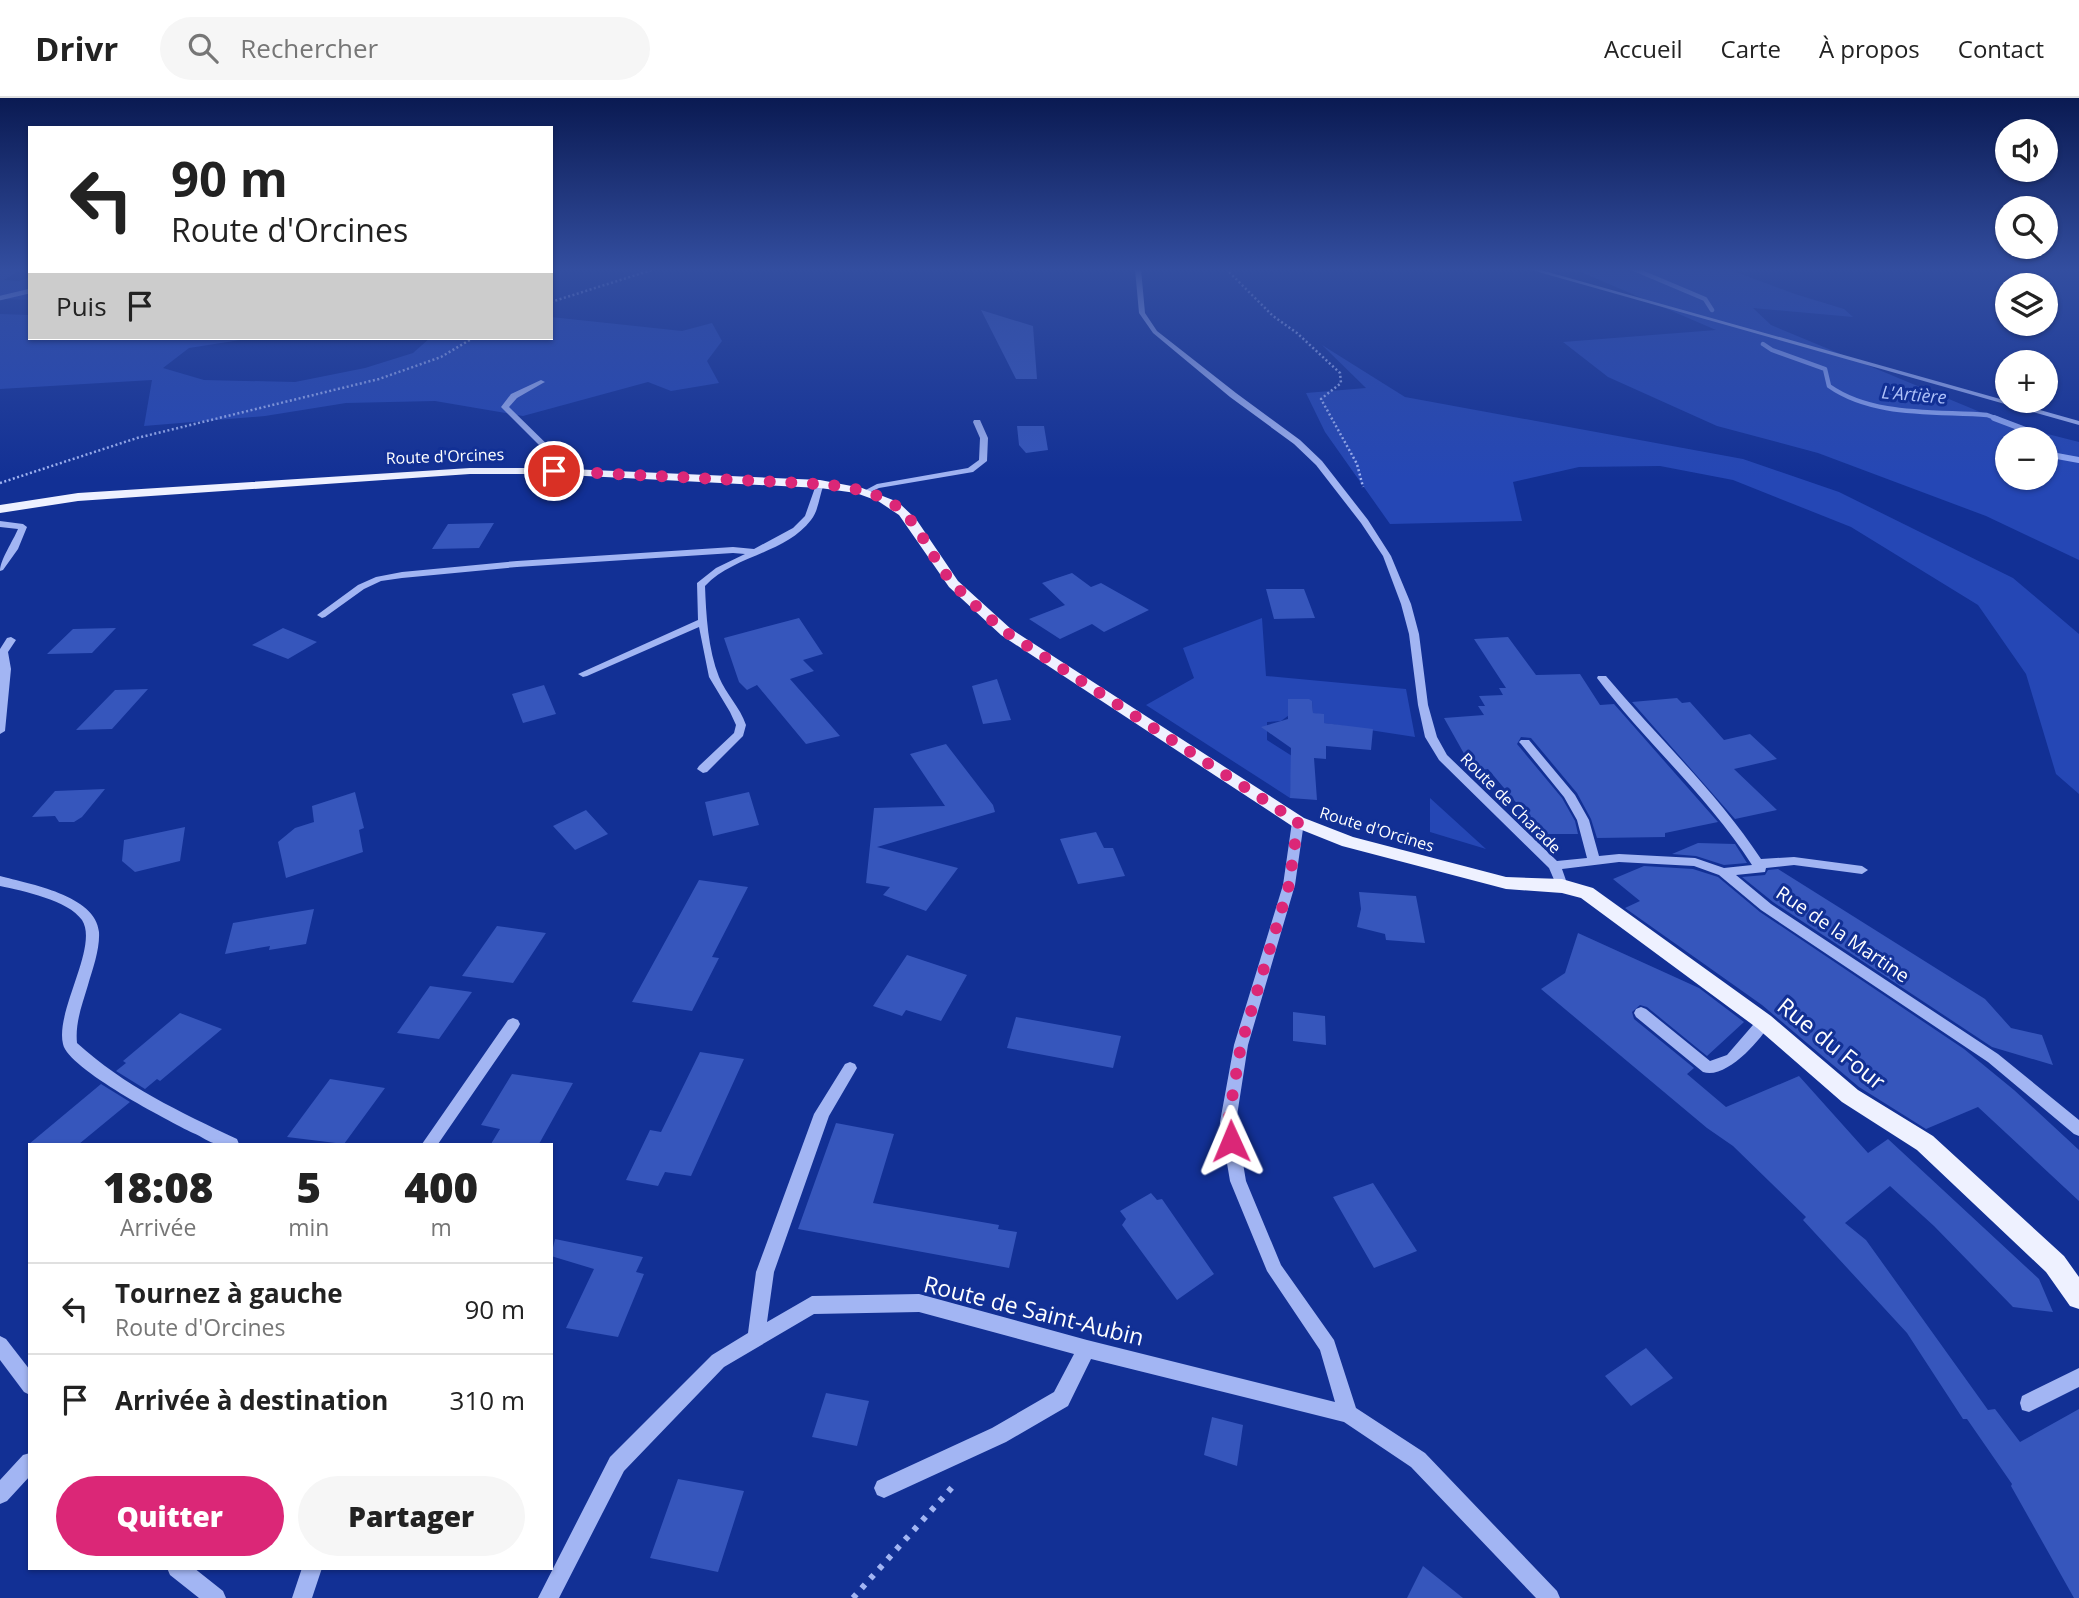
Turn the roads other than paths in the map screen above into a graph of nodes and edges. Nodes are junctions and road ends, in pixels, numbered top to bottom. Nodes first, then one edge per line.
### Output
1 (1164, 339) edge
2 (1778, 339) edge
3 (541, 382) dead end
4 (977, 422) dead end
5 (2079, 424) edge
6 (554, 471) junction
7 (820, 484) junction
8 (866, 492) junction
9 (0, 509) edge
10 (0, 524) edge
11 (758, 552) junction
12 (517, 564) joint
13 (0, 568) edge
14 (322, 615) dead end
15 (705, 621) junction
16 (11, 640) dead end
17 (583, 674) dead end
18 (1602, 678) dead end
19 (0, 731) edge
20 (1525, 742) dead end
21 (703, 769) dead end
22 (1298, 822) junction
23 (1594, 861) junction
24 (1758, 864) junction
25 (1862, 870) dead end
26 (1723, 872) junction
27 (1558, 876) junction
28 (0, 881) edge
29 (1641, 1013) dead end
30 (1765, 1021) junction
31 (513, 1024) dead end
32 (850, 1068) dead end
33 (2079, 1129) edge
34 (229, 1143) edge
35 (431, 1143) edge
36 (2079, 1297) edge
37 (755, 1339) junction
38 (0, 1345) edge
39 (1087, 1349) junction
40 (2079, 1377) edge
41 (28, 1383) edge
42 (2029, 1403) dead end
43 (1348, 1414) junction
44 (28, 1464) edge
45 (884, 1488) dead end
46 (0, 1494) edge
47 (180, 1570) edge
48 (311, 1570) edge
49 (216, 1598) edge
50 (302, 1598) edge
51 (548, 1598) edge
52 (1550, 1598) edge

1 - 27 street, Route de Charade
2 - 5 street
3 - 6 street
4 - 8 street
6 - 7 main road, Route d'Orcines
6 - 9 main road, Route d'Orcines
7 - 8 main road, Route d'Orcines
7 - 11 street
8 - 22 main road, Route d'Orcines
10 - 13 street
11 - 12 street
11 - 15 street
12 - 14 street
15 - 17 street
15 - 21 street
16 - 19 street
18 - 24 street
20 - 23 street
22 - 27 main road, Route d'Orcines
22 - 43 street
23 - 26 street, Rue de la Martine
23 - 27 street, Rue de la Martine
24 - 25 street
24 - 26 street
26 - 33 street, Rue de la Martine
27 - 30 main road, Rue du Four
28 - 34 street
29 - 30 street
30 - 36 main road, Rue du Four
31 - 35 street
32 - 37 street
37 - 39 street, Route de Saint-Aubin
37 - 51 street, Route de Saint-Aubin
38 - 41 street
39 - 43 street, Route de Saint-Aubin
39 - 45 street
40 - 42 street
43 - 52 street, Route de Saint-Aubin
44 - 46 street
47 - 49 street
48 - 50 street

